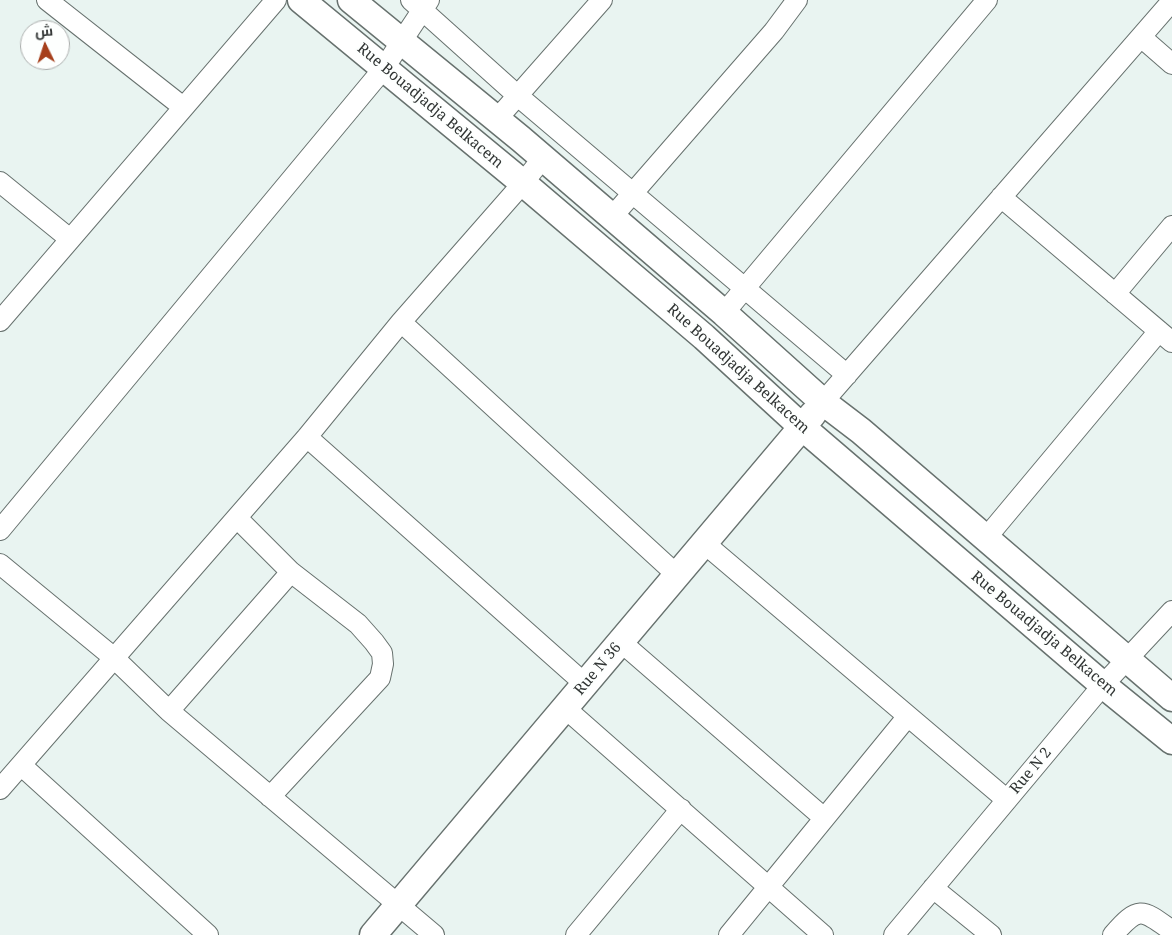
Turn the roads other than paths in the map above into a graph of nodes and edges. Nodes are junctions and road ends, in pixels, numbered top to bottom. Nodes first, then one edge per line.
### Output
1 (48, 0) edge
2 (276, 0) edge
3 (301, 0) edge
4 (351, 0) edge
5 (602, 0) edge
6 (798, 0) edge
7 (987, 0) edge
8 (1172, 1) edge
9 (421, 3) edge
10 (1141, 37) junction
11 (402, 43) junction
12 (1172, 64) edge
13 (384, 68) junction
14 (518, 96) junction
15 (182, 107) junction
16 (497, 119) junction
17 (542, 159) junction
18 (0, 182) edge
19 (523, 183) junction
20 (633, 192) junction
21 (1001, 198) junction
22 (612, 217) junction
23 (1172, 226) edge
24 (70, 239) junction
25 (746, 287) junction
26 (1115, 294) junction
27 (724, 313) junction
28 (0, 321) edge
29 (401, 322) junction
30 (1165, 336) edge
31 (847, 374) junction
32 (823, 402) junction
33 (802, 427) junction
34 (307, 437) junction
35 (236, 518) junction
36 (0, 530) edge
37 (986, 538) junction
38 (704, 543) junction
39 (0, 564) edge
40 (292, 572) junction
41 (677, 575) junction
42 (1172, 611) edge
43 (621, 642) junction
44 (113, 657) junction
45 (1126, 658) junction
46 (586, 684) junction
47 (1103, 686) junction
48 (1172, 698) edge
49 (565, 708) junction
50 (169, 710) junction
51 (908, 716) junction
52 (1172, 741) edge
53 (22, 766) junction
54 (0, 789) edge
55 (270, 797) junction
56 (1007, 800) junction
57 (681, 809) junction
58 (824, 818) junction
59 (769, 886) junction
60 (933, 888) junction
61 (398, 906) junction
62 (1172, 931) edge
63 (208, 935) edge
64 (373, 935) edge
65 (434, 935) edge
66 (576, 935) edge
67 (729, 935) edge
68 (823, 935) edge
69 (894, 935) edge
70 (992, 935) edge
71 (1113, 935) edge

1 - 15 street
2 - 15 street
3 - 13 street, Rue Bouadjadja Belkacem
4 - 11 street, Rue Bouadjadja Belkacem
5 - 14 street
6 - 20 street
7 - 25 street
8 - 10 street
9 - 11 street
9 - 14 street
10 - 12 street
10 - 21 street
11 - 13 street
11 - 16 street, Rue Bouadjadja Belkacem
13 - 19 street, Rue Bouadjadja Belkacem
13 - 36 street
14 - 16 street
14 - 20 street
15 - 24 street
16 - 17 street, Rue Bouadjadja Belkacem
17 - 19 street
17 - 22 street, Rue Bouadjadja Belkacem
18 - 24 street
19 - 29 street
19 - 33 street, Rue Bouadjadja Belkacem
20 - 22 street
20 - 25 street
21 - 26 street
21 - 31 street
22 - 27 street, Rue Bouadjadja Belkacem
23 - 26 street
24 - 28 street
25 - 27 street
25 - 31 street
26 - 30 street
27 - 32 street, Rue Bouadjadja Belkacem
29 - 34 street
29 - 41 street
30 - 37 street
31 - 32 street
32 - 33 street, Rue N 36
32 - 37 street, Rue Bouadjadja Belkacem
33 - 38 street, Rue N 36
33 - 47 street, Rue Bouadjadja Belkacem
34 - 35 street
34 - 46 street
35 - 40 street
35 - 44 street
37 - 45 street, Rue Bouadjadja Belkacem
38 - 41 street, Rue N 36
38 - 51 street
39 - 44 street
40 - 50 street
40 - 55 street
41 - 43 street, Rue N 36
42 - 45 street, Rue N 2
43 - 46 street, Rue N 36
43 - 58 street
44 - 50 street
44 - 53 street
45 - 47 street, Rue N 2
45 - 48 street, Rue Bouadjadja Belkacem
46 - 49 street, Rue N 36
47 - 52 street, Rue Bouadjadja Belkacem
47 - 56 street, Rue N 2
49 - 57 street
49 - 61 street, Rue N 36
50 - 55 street
51 - 56 street
51 - 58 street
53 - 54 street
53 - 63 street
55 - 61 street
56 - 60 street, Rue N 2
57 - 59 street
57 - 66 street
58 - 59 street
59 - 67 street
59 - 68 street
60 - 69 street, Rue N 2
60 - 70 street
61 - 64 street, Rue N 36
61 - 65 street
62 - 71 street

